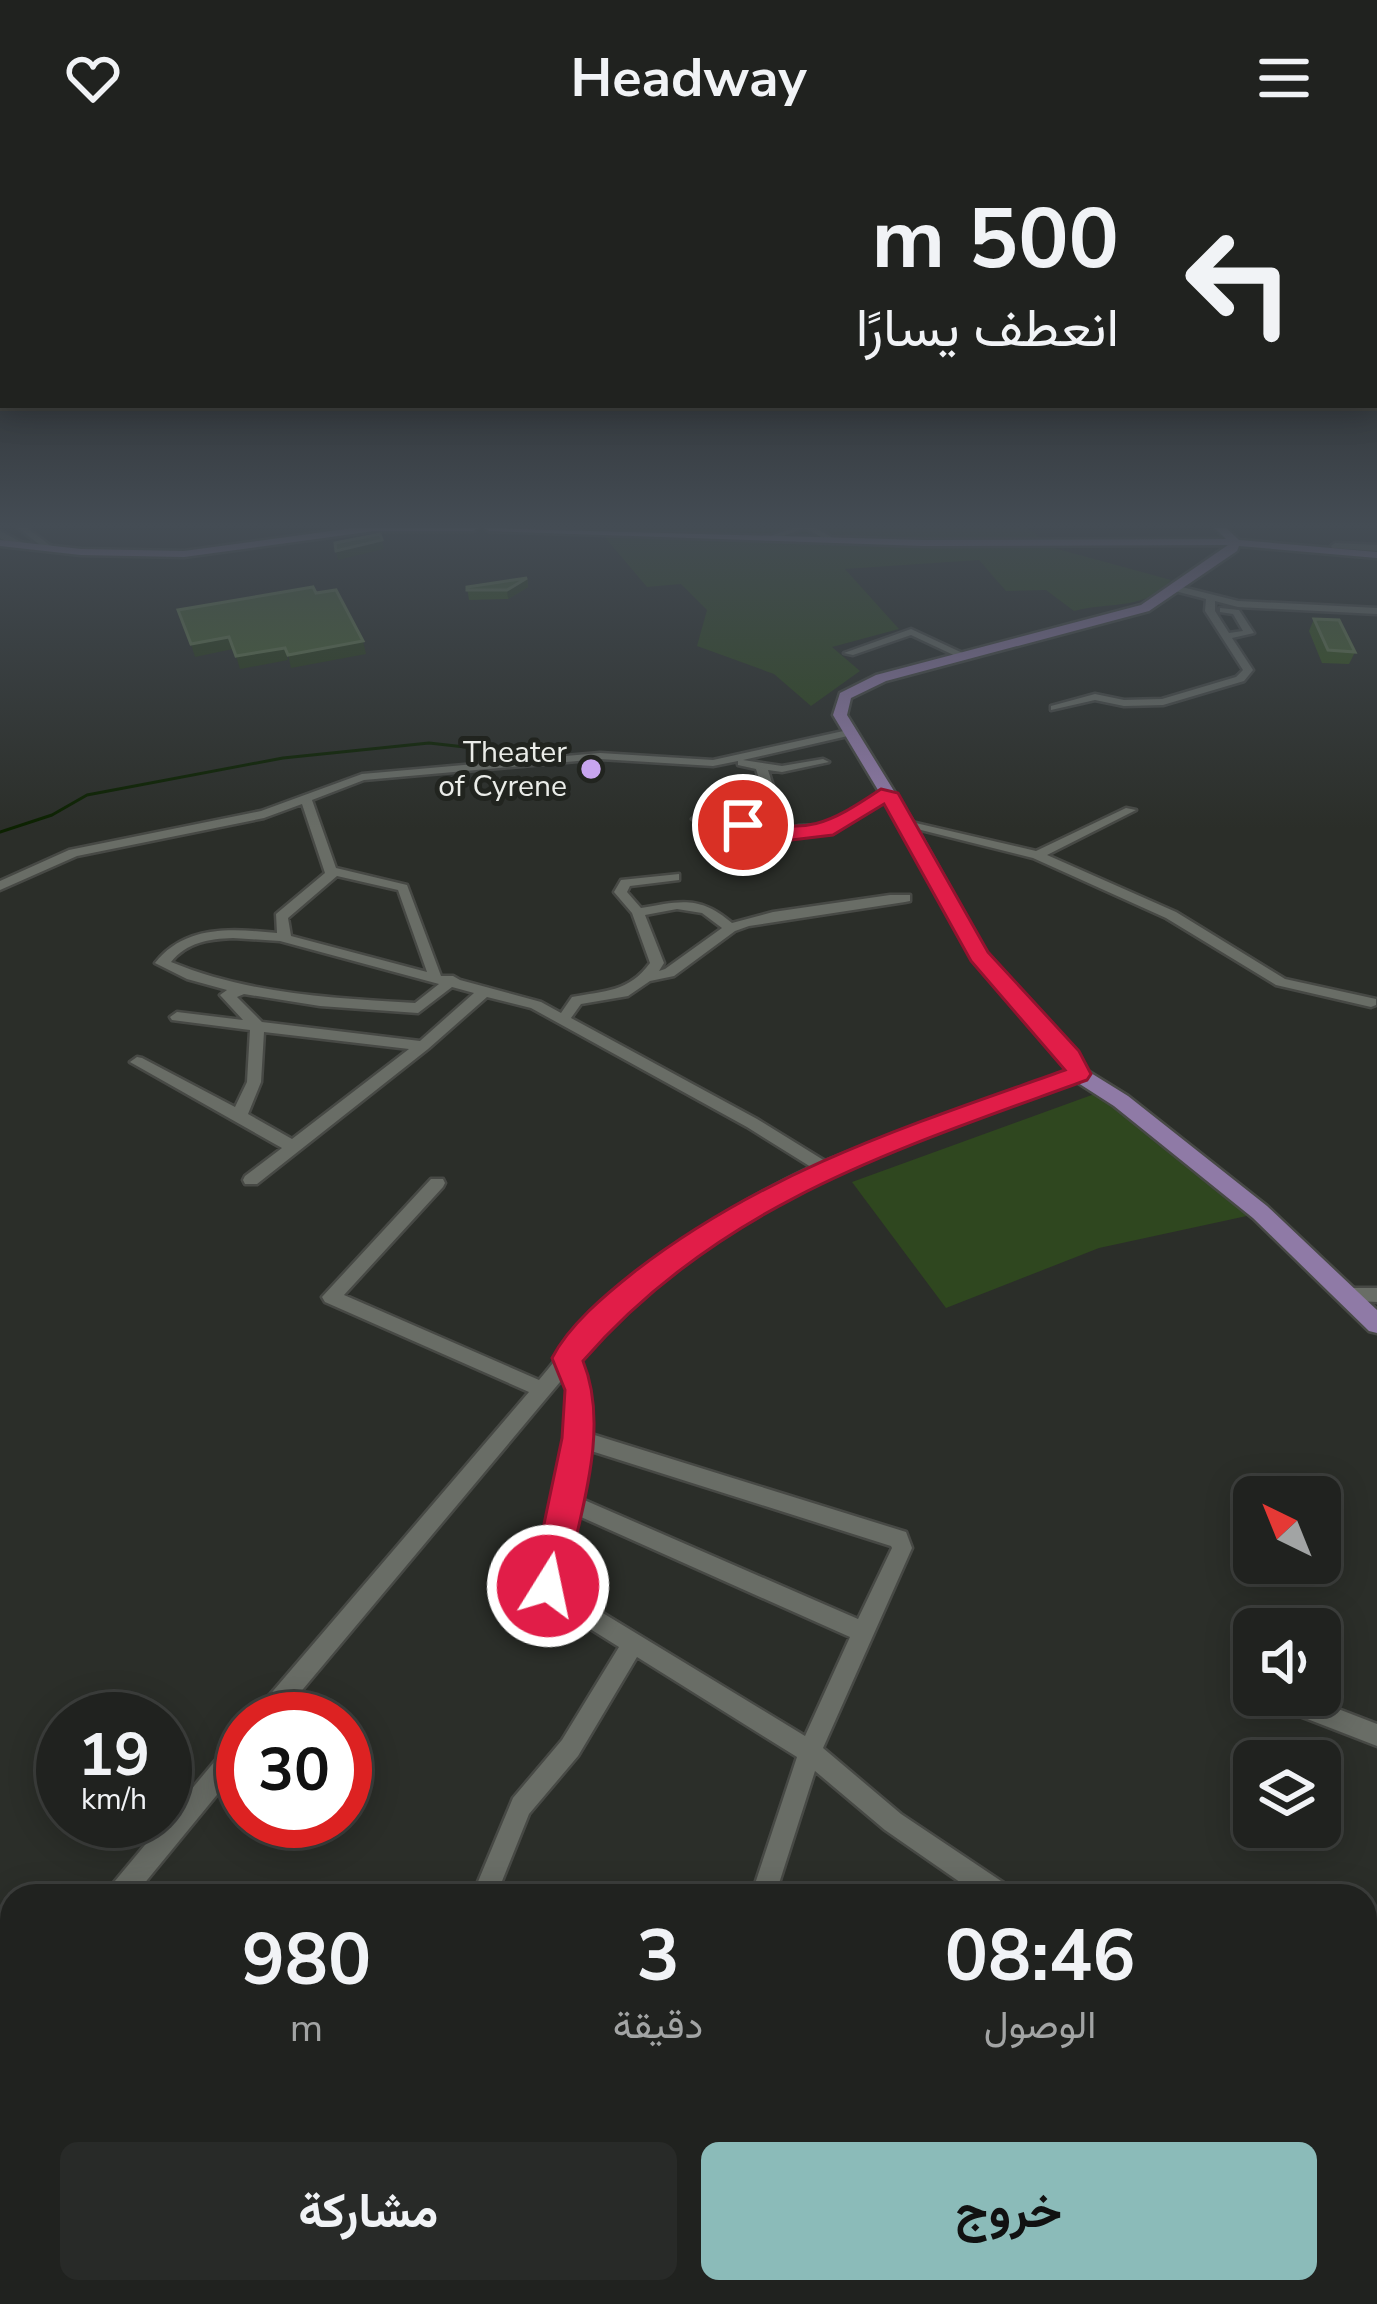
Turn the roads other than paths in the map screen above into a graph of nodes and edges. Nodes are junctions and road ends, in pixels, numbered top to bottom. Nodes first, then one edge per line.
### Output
1 (1071, 628) edge
2 (1221, 628) edge
3 (1246, 628) edge
4 (1225, 636) junction
5 (848, 653) dead end
6 (964, 656) junction
7 (1055, 708) dead end
8 (848, 733) junction
9 (729, 761) junction
10 (823, 762) dead end
11 (761, 765) junction
12 (888, 793) junction
13 (306, 798) junction
14 (773, 805) dead end
15 (1130, 810) dead end
16 (698, 819) dead end
17 (907, 825) junction
18 (792, 829) dead end
19 (808, 832) junction
20 (1036, 855) junction
21 (332, 871) junction
22 (675, 877) dead end
23 (0, 886) edge
24 (905, 898) dead end
25 (638, 912) junction
26 (730, 928) junction
27 (282, 937) junction
28 (435, 975) junction
29 (649, 977) junction
30 (453, 980) junction
31 (247, 989) junction
32 (486, 990) junction
33 (1371, 1002) dead end
34 (177, 1017) dead end
35 (563, 1020) junction
36 (257, 1026) junction
37 (423, 1046) junction
38 (137, 1062) dead end
39 (1079, 1074) junction
40 (239, 1116) junction
41 (293, 1147) junction
42 (824, 1168) junction
43 (250, 1180) dead end
44 (437, 1183) dead end
45 (1346, 1295) junction
46 (1377, 1295) edge
47 (1377, 1324) edge
48 (567, 1358) junction
49 (541, 1389) junction
50 (578, 1438) junction
51 (566, 1501) junction
52 (863, 1632) junction
53 (632, 1645) junction
54 (287, 1692) edge
55 (1328, 1716) edge
56 (1377, 1735) edge
57 (811, 1752) junction
58 (216, 1777) edge
59 (129, 1884) edge
60 (489, 1884) edge
61 (767, 1884) edge
62 (983, 1884) edge

1 - 6 main road
2 - 4 street
3 - 4 street
4 - 7 street
5 - 6 street
6 - 8 main road
8 - 9 street
8 - 12 main road
9 - 11 street
9 - 13 street
10 - 11 street
11 - 14 street
12 - 17 main road
12 - 19 street
13 - 21 street
13 - 23 street
15 - 20 street
16 - 19 street
17 - 20 street
17 - 39 main road
18 - 19 street
20 - 33 street
21 - 27 street
21 - 28 street
22 - 25 street
24 - 26 street
25 - 26 street
25 - 29 street
26 - 29 street
27 - 28 street
27 - 31 street
28 - 30 street
29 - 35 street
30 - 31 street
30 - 32 street
31 - 36 street
32 - 35 street
32 - 37 street
34 - 36 street
35 - 42 street
36 - 37 street
36 - 40 street
37 - 41 street
38 - 40 street
39 - 42 street
39 - 45 main road
40 - 41 street
41 - 43 street
42 - 48 street
44 - 49 street
45 - 46 street
45 - 47 main road
48 - 49 street
48 - 50 street
49 - 54 street
50 - 51 street
50 - 52 street
51 - 52 street
51 - 53 street
52 - 57 street
53 - 57 street
53 - 60 street
55 - 56 street
57 - 61 street
57 - 62 street
58 - 59 street

